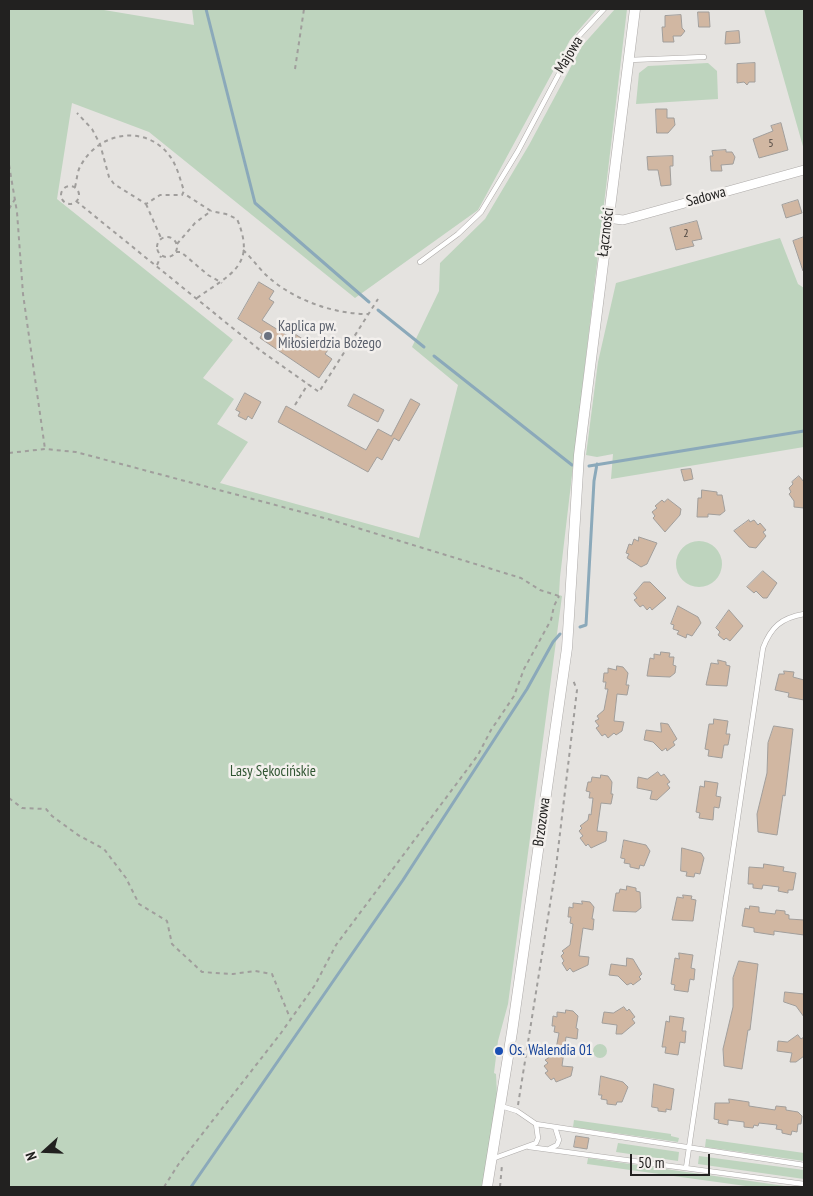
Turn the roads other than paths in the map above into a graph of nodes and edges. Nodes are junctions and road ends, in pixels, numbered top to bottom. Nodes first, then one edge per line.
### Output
1 (604, 9) edge
2 (636, 9) edge
3 (704, 57) dead end
4 (628, 60) junction
5 (804, 170) edge
6 (608, 218) junction
7 (420, 262) dead end
8 (579, 456) joint
9 (804, 614) edge
10 (500, 1106) junction
11 (536, 1124) junction
12 (556, 1128) junction
13 (529, 1147) junction
14 (689, 1148) junction
15 (548, 1149) junction
16 (492, 1159) junction
17 (804, 1165) edge
18 (686, 1168) junction
19 (804, 1184) edge
20 (487, 1187) edge

1 - 7 lane, Majowa
2 - 4 street, Łączności
3 - 4 lane
4 - 6 street, Łączności
5 - 6 street, Sadowa
6 - 8 street, Łączności
8 - 10 street, Brzozowa
9 - 14 lane
10 - 11 lane
10 - 16 street, Brzozowa
11 - 12 lane
11 - 13 lane
12 - 14 lane
12 - 15 lane
13 - 15 lane
13 - 16 lane
14 - 17 lane
14 - 18 lane
15 - 18 lane
16 - 20 street, Brzozowa
18 - 19 lane

